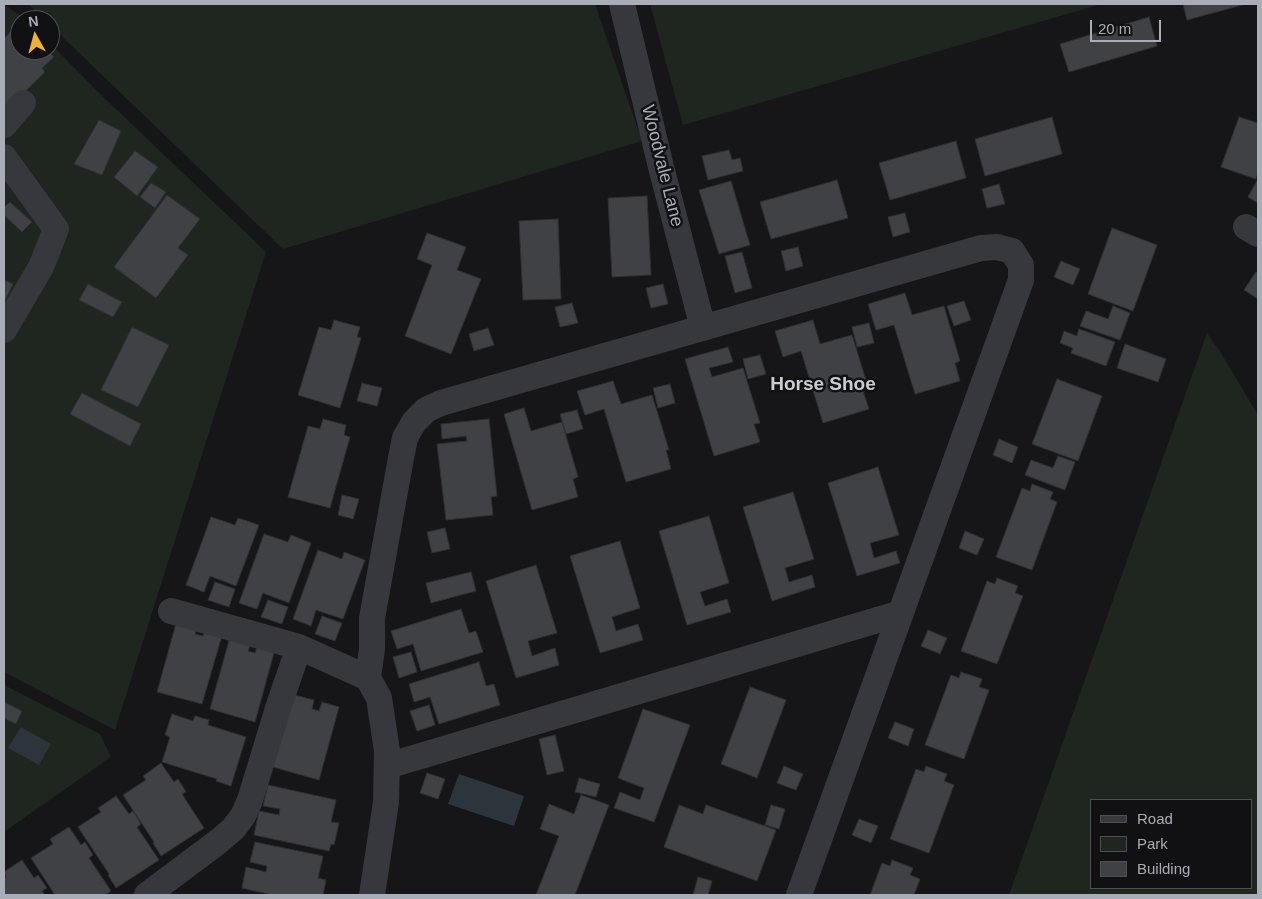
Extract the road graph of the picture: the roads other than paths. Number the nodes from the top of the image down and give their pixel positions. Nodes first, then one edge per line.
1 (622, 4) edge
2 (24, 102) dead end
3 (4, 125) edge
4 (4, 157) edge
5 (703, 328) junction
6 (4, 330) edge
7 (171, 610) dead end
8 (901, 613) junction
9 (299, 648) junction
10 (368, 678) junction
11 (387, 766) junction
12 (147, 895) edge
13 (372, 895) edge
14 (799, 895) edge

1 - 5 street, Woodvale Lane
2 - 3 street
4 - 6 street
5 - 8 street
5 - 10 street
7 - 9 street
8 - 11 street
8 - 14 street
9 - 10 street
9 - 12 street
10 - 11 street
11 - 13 street

